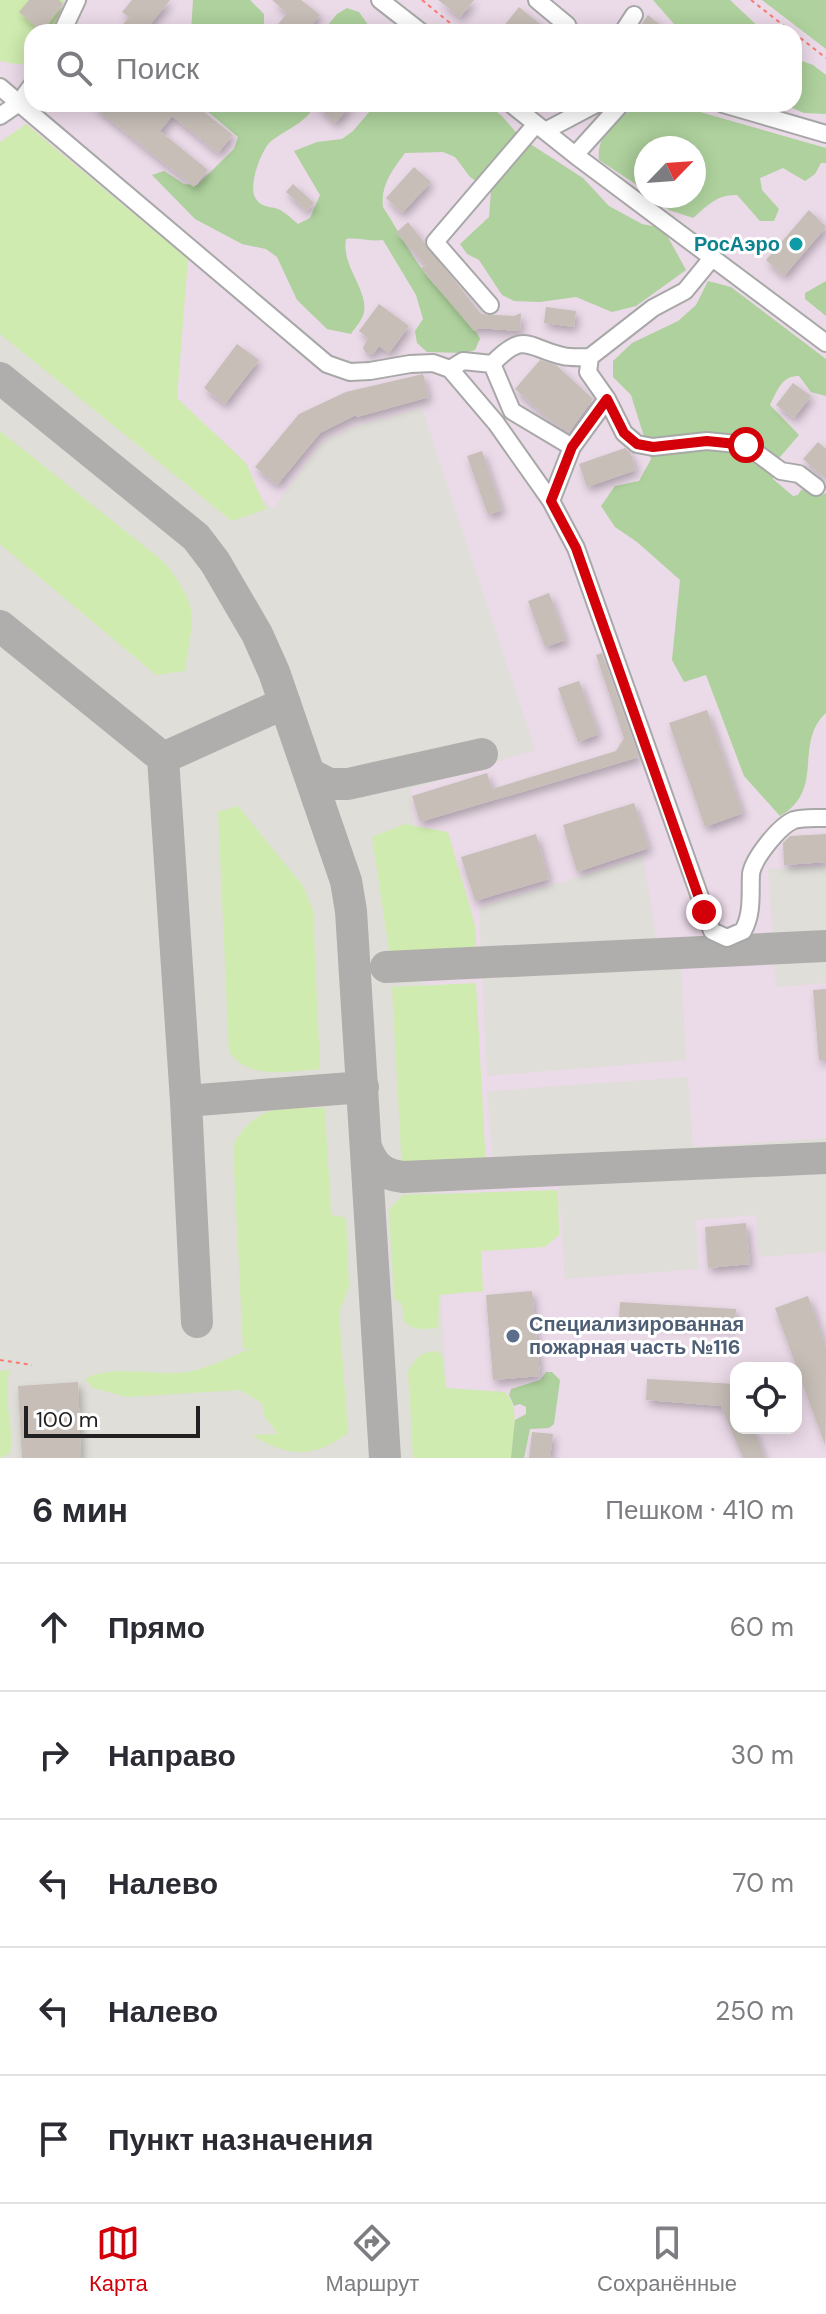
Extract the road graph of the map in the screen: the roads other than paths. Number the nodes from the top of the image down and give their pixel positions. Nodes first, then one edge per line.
1 (77, 0) edge
2 (380, 0) edge
3 (537, 0) edge
4 (634, 15) dead end
5 (66, 24) edge
6 (411, 24) edge
7 (566, 24) edge
8 (628, 24) edge
9 (0, 87) edge
10 (24, 96) edge
11 (19, 103) junction
12 (24, 107) edge
13 (30, 112) edge
14 (521, 112) edge
15 (577, 112) edge
16 (614, 112) edge
17 (750, 112) edge
18 (0, 116) edge
19 (540, 127) junction
20 (826, 134) edge
21 (575, 155) junction
22 (713, 257) junction
23 (490, 305) dead end
24 (826, 343) edge
25 (590, 357) junction
26 (492, 364) junction
27 (450, 369) junction
28 (607, 399) junction
29 (512, 411) junction
30 (496, 423) junction
31 (572, 447) junction
32 (816, 487) dead end
33 (551, 501) junction
34 (826, 818) edge

1 - 5 lane
2 - 6 lane
3 - 7 lane
4 - 8 lane
9 - 11 lane
10 - 11 lane
11 - 12 lane
11 - 18 lane
13 - 27 lane
14 - 19 lane
15 - 19 lane
16 - 21 lane
17 - 20 lane
19 - 21 lane
19 - 23 lane
21 - 22 lane
22 - 24 lane
22 - 25 lane
25 - 26 lane
25 - 28 lane
26 - 27 lane
26 - 29 lane
27 - 30 lane
28 - 31 lane
28 - 32 lane
29 - 30 lane
29 - 31 lane
30 - 33 lane
31 - 33 lane
33 - 34 lane

